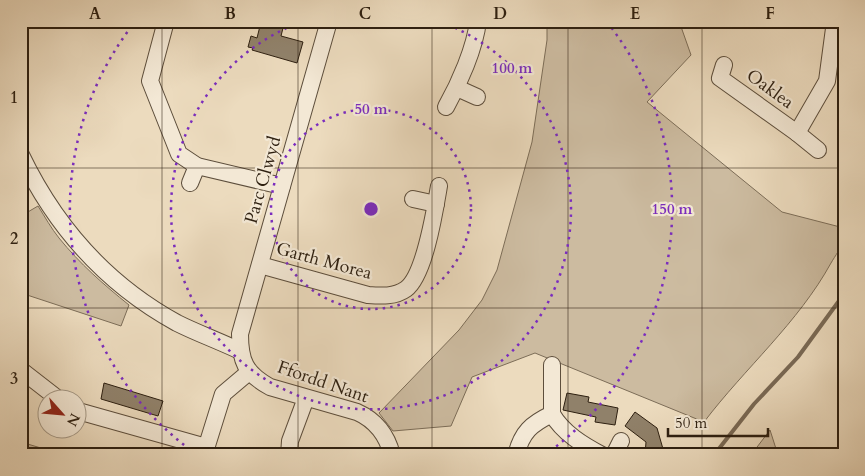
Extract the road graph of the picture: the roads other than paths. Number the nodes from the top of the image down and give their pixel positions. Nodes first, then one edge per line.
1 (166, 21) edge
2 (329, 21) edge
3 (478, 21) edge
4 (835, 21) edge
5 (718, 71) dead end
6 (457, 88) junction
7 (477, 97) dead end
8 (446, 107) dead end
9 (797, 133) junction
10 (818, 150) dead end
11 (21, 155) edge
12 (196, 166) junction
13 (190, 184) dead end
14 (282, 186) junction
15 (439, 186) dead end
16 (413, 199) dead end
17 (436, 204) junction
18 (260, 265) junction
19 (240, 350) junction
20 (552, 365) dead end
21 (21, 370) edge
22 (249, 372) junction
23 (44, 388) edge
24 (306, 398) junction
25 (88, 413) edge
26 (552, 414) junction
27 (205, 451) edge
28 (289, 455) edge
29 (392, 455) edge
30 (516, 455) edge
31 (602, 455) edge

1 - 12 street
2 - 14 street, Parc Clwyd
3 - 6 street
4 - 9 street, Oaklea
5 - 9 street, Oaklea
6 - 7 street
6 - 8 street
9 - 10 street, Oaklea
11 - 19 street
12 - 13 street
12 - 14 street
14 - 18 street, Parc Clwyd
15 - 17 street, Garth Morea
16 - 17 street
17 - 18 street, Garth Morea
18 - 19 street, Parc Clwyd
19 - 22 street, Ffordd Nant
20 - 26 street
21 - 23 street
22 - 24 street, Ffordd Nant
22 - 27 street
24 - 28 street
24 - 29 street, Ffordd Nant
25 - 27 street
26 - 30 street
26 - 31 street

